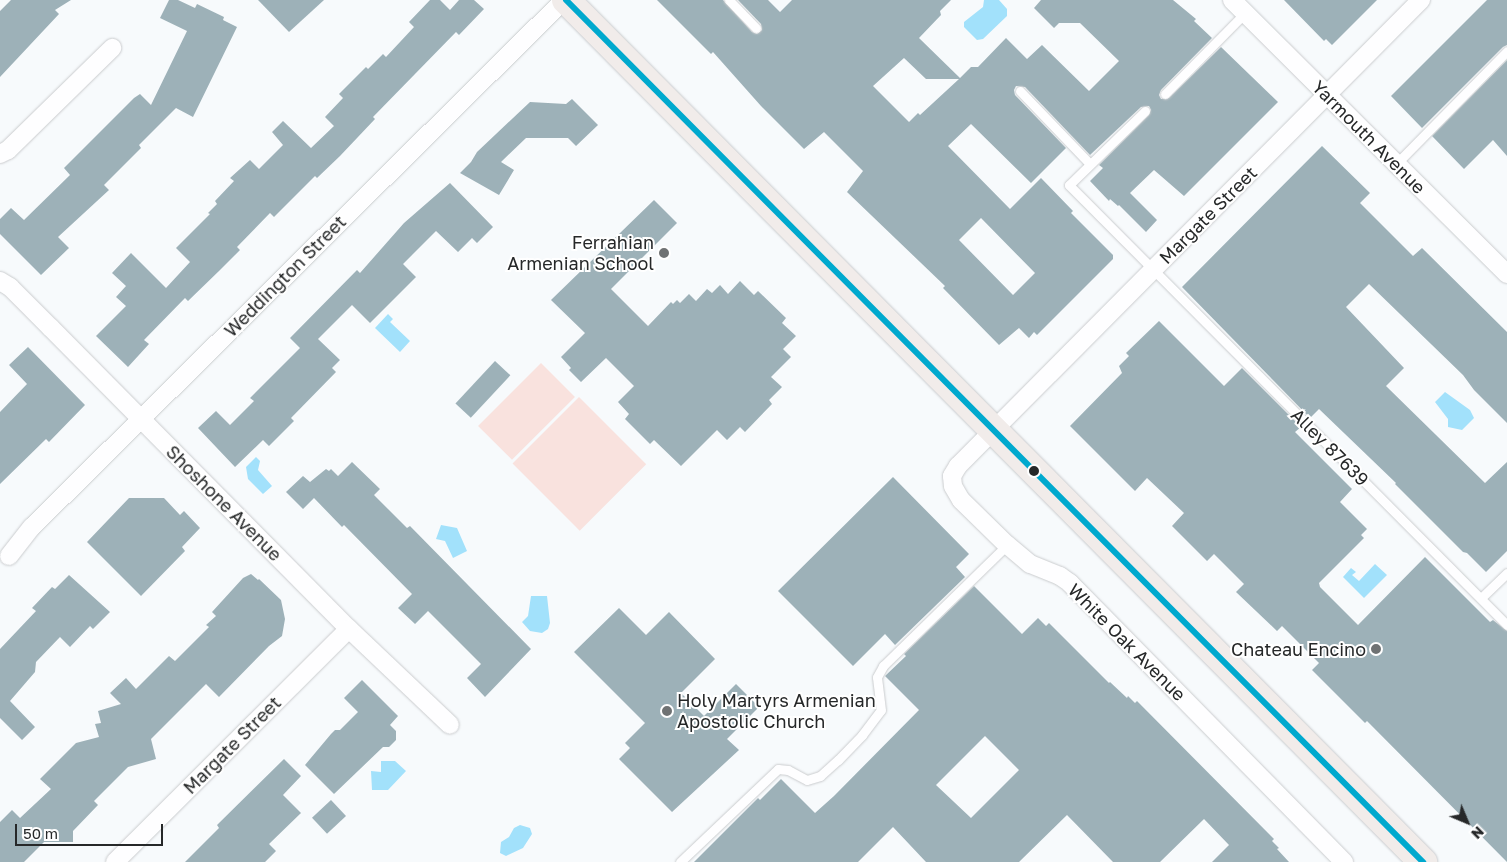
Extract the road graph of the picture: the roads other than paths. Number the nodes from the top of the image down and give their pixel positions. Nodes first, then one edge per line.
1 (565, 0) edge
2 (729, 0) edge
3 (1232, 0) edge
4 (1421, 0) edge
5 (1246, 14) junction
6 (756, 28) dead end
7 (112, 48) dead end
8 (1507, 52) edge
9 (1020, 92) dead end
10 (1165, 94) dead end
11 (1327, 95) junction
12 (1145, 111) dead end
13 (0, 154) edge
14 (1090, 164) junction
15 (1396, 164) junction
16 (1153, 270) junction
17 (1507, 274) edge
18 (0, 281) edge
19 (140, 419) junction
20 (994, 429) junction
21 (1007, 546) junction
22 (10, 556) dead end
23 (1507, 573) edge
24 (1482, 598) junction
25 (1507, 625) edge
26 (349, 629) junction
27 (450, 725) dead end
28 (115, 862) edge
29 (680, 862) edge
30 (1344, 862) edge
31 (1423, 862) edge

1 - 19 street, Weddington Street
1 - 20 main road
2 - 6 lane
3 - 5 street, Yarmouth Avenue
4 - 11 street, Margate Street
5 - 10 lane
5 - 11 street, Yarmouth Avenue
7 - 13 street
8 - 15 lane
9 - 14 lane
11 - 15 street, Yarmouth Avenue
11 - 16 street, Margate Street
12 - 14 lane
14 - 16 lane, Alley 87639
15 - 17 street, Yarmouth Avenue
16 - 20 street, Margate Street
16 - 24 lane, Alley 87639
18 - 19 street, Shoshone Avenue
19 - 22 street, Weddington Street
19 - 26 street, Shoshone Avenue
20 - 21 street, White Oak Avenue
20 - 31 main road
21 - 29 lane
21 - 30 street, White Oak Avenue
23 - 24 lane
24 - 25 lane, Alley 87639
26 - 27 street, Shoshone Avenue
26 - 28 street, Margate Street

